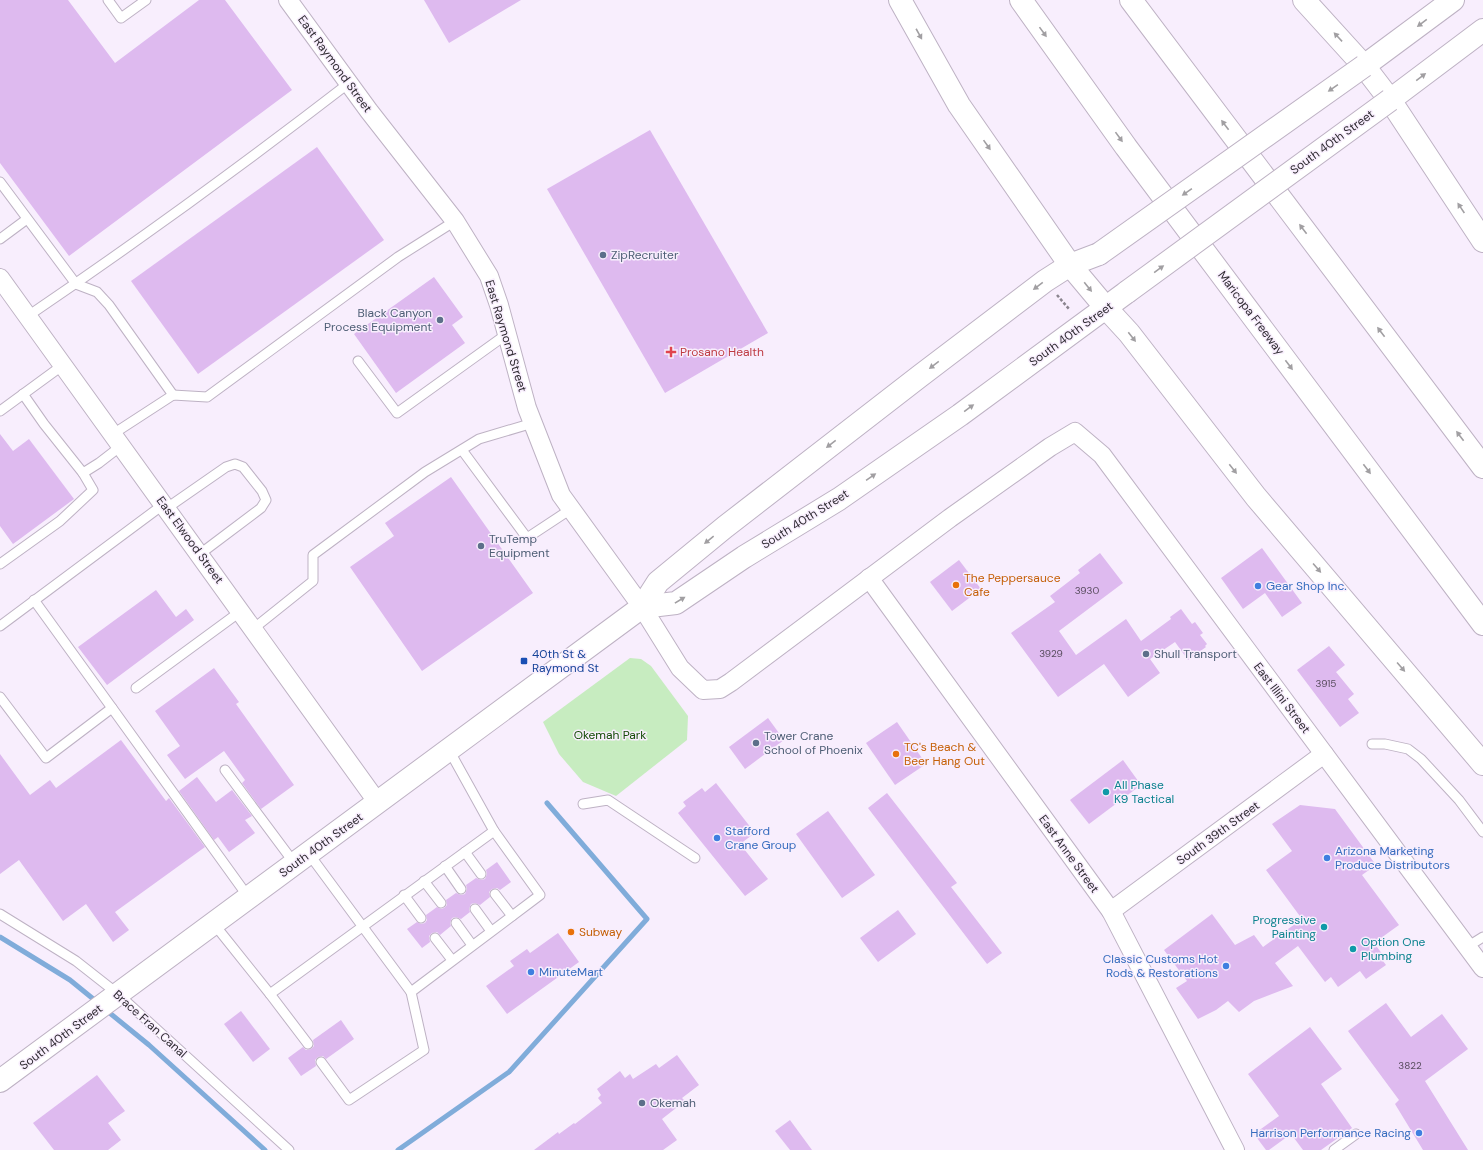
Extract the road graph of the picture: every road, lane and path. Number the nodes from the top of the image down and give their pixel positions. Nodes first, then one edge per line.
1 (108, 0) edge
2 (146, 0) edge
3 (288, 0) edge
4 (900, 0) edge
5 (1020, 0) edge
6 (1131, 0) edge
7 (1304, 0) edge
8 (1453, 0) edge
9 (1483, 30) edge
10 (1364, 66) junction
11 (349, 83) junction
12 (1390, 100) junction
13 (0, 182) edge
14 (27, 219) junction
15 (455, 221) junction
16 (0, 239) edge
17 (1483, 241) edge
18 (1070, 265) junction
19 (0, 278) edge
20 (76, 284) junction
21 (1056, 295) dead end
22 (1106, 308) junction
23 (1069, 309) dead end
24 (28, 316) junction
25 (507, 334) junction
26 (358, 361) dead end
27 (63, 365) junction
28 (23, 394) junction
29 (173, 395) junction
30 (0, 411) edge
31 (533, 423) junction
32 (117, 440) junction
33 (462, 450) junction
34 (1483, 467) edge
35 (83, 473) junction
36 (165, 506) junction
37 (571, 509) junction
38 (200, 554) junction
39 (0, 564) edge
40 (869, 578) junction
41 (34, 600) junction
42 (642, 607) junction
43 (241, 611) junction
44 (1483, 624) edge
45 (0, 626) edge
46 (253, 629) junction
47 (136, 688) dead end
48 (0, 697) edge
49 (112, 708) junction
50 (1372, 744) dead end
51 (449, 750) junction
52 (1324, 754) junction
53 (1483, 764) edge
54 (225, 770) dead end
55 (378, 803) junction
56 (583, 804) dead end
57 (494, 831) junction
58 (1483, 832) edge
59 (465, 852) junction
60 (695, 858) dead end
61 (302, 859) junction
62 (445, 866) junction
63 (481, 874) dead end
64 (424, 881) junction
65 (461, 889) dead end
66 (495, 894) dead end
67 (404, 895) junction
68 (249, 898) junction
69 (442, 903) dead end
70 (475, 909) dead end
71 (1111, 911) junction
72 (0, 914) edge
73 (512, 916) junction
74 (421, 918) dead end
75 (456, 923) dead end
76 (214, 924) junction
77 (362, 926) junction
78 (491, 931) junction
79 (1483, 937) edge
80 (435, 938) dead end
81 (472, 945) junction
82 (1467, 947) junction
83 (452, 960) junction
84 (1483, 968) edge
85 (410, 992) junction
86 (270, 994) junction
87 (117, 995) junction
88 (308, 1044) dead end
89 (321, 1062) dead end
90 (0, 1081) edge
91 (1356, 1134) dead end
92 (289, 1150) edge
93 (1235, 1150) edge
94 (1334, 1150) edge

1 - 2 lane
3 - 11 street, East Raymond Street
4 -> 18 main road
5 -> 44 main road, Maricopa Freeway
34 -> 6 main road
10 -> 7 main road
8 -> 10 main road, South 40th Street
12 -> 9 main road, South 40th Street
10 - 12 main road
10 -> 18 main road, South 40th Street, bridge
11 - 15 street, East Raymond Street
11 - 20 lane
17 -> 12 main road
22 -> 12 main road, South 40th Street, bridge
13 - 14 lane
14 - 16 lane
14 - 20 lane
15 - 25 street, East Raymond Street
15 - 29 lane
18 -> 22 main road
18 -> 42 main road, South 40th Street
19 - 24 street, East Elwood Street
20 - 24 lane
20 - 29 lane
21 - 23 path
42 -> 22 main road, South 40th Street
22 -> 53 main road
24 - 27 street, East Elwood Street
25 - 26 lane
25 - 31 street, East Raymond Street
27 - 28 lane
27 - 32 street, East Elwood Street
28 - 30 lane
28 - 35 lane
29 - 32 lane
31 - 33 lane
31 - 37 street, East Raymond Street
32 - 35 lane
32 - 36 street, East Elwood Street
33 - 37 lane
33 - 46 lane
35 - 39 lane
36 - 38 street, East Elwood Street
36 - 38 lane
36 - 41 lane
37 - 42 street, East Raymond Street
38 - 43 street, East Elwood Street
40 - 42 street
40 - 52 street, East Illini Street
40 - 71 street, East Anne Street
41 - 45 lane
41 - 49 lane
42 - 51 main road, South 40th Street
43 - 46 street, East Elwood Street
43 - 47 lane
46 - 55 street, East Elwood Street
48 - 49 lane
49 - 68 lane
50 - 58 lane
51 - 55 main road, South 40th Street
51 - 57 lane
52 - 71 street, South 39th Street
52 - 82 street, East Illini Street
54 - 61 lane
55 - 61 main road, South 40th Street
56 - 60 lane
57 - 59 lane
57 - 73 lane
59 - 62 lane
59 - 63 lane
61 - 68 main road, South 40th Street
61 - 77 lane
62 - 64 lane
62 - 65 lane
64 - 67 lane
64 - 69 lane
66 - 73 lane
67 - 74 lane
67 - 77 lane
68 - 76 main road, South 40th Street
70 - 78 lane
71 - 93 street, East Anne Street
72 - 87 lane, Brace Fran Canal
73 - 78 lane
75 - 81 lane
76 - 86 lane
76 - 87 main road, South 40th Street
77 - 85 lane
77 - 86 lane
78 - 81 lane
79 - 82 lane
80 - 83 lane
81 - 83 lane
82 - 84 street, East Illini Street
83 - 85 lane
85 - 89 lane
86 - 88 lane
87 - 90 main road, South 40th Street
87 - 92 lane, Brace Fran Canal
91 - 94 lane

